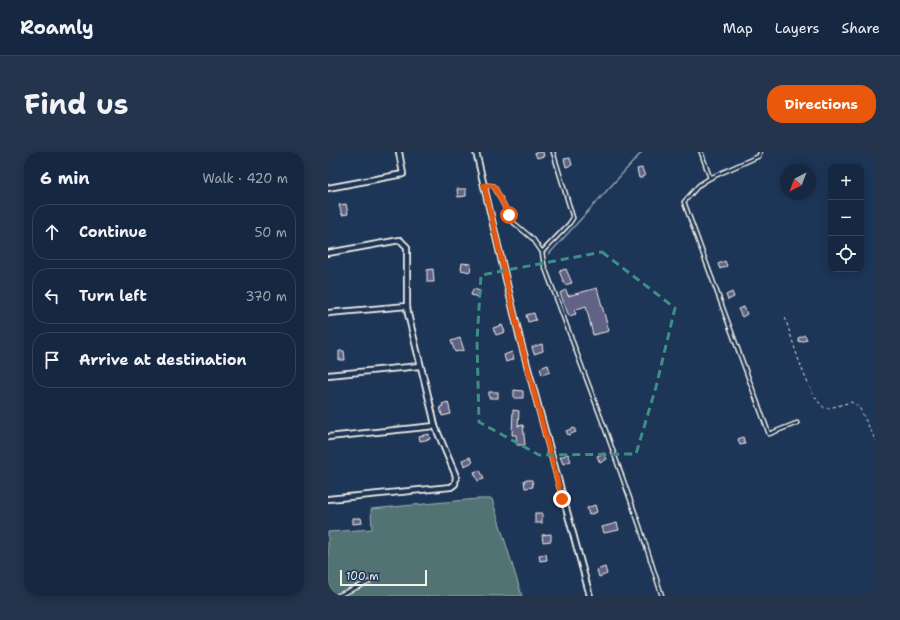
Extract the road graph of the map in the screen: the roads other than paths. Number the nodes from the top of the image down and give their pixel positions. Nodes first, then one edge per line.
1 (399, 152) edge
2 (476, 152) edge
3 (553, 152) edge
4 (701, 152) edge
5 (760, 152) edge
6 (710, 178) junction
7 (484, 185) junction
8 (328, 188) edge
9 (542, 252) junction
10 (328, 253) edge
11 (407, 306) junction
12 (328, 313) edge
13 (420, 366) junction
14 (328, 375) edge
15 (798, 422) dead end
16 (435, 426) junction
17 (328, 437) edge
18 (328, 499) edge
19 (369, 582) dead end
20 (337, 596) edge
21 (590, 596) edge
22 (662, 596) edge

1 - 8 street
2 - 7 street
3 - 9 lane
4 - 6 lane
5 - 6 lane
6 - 15 lane
7 - 9 lane
7 - 21 street
9 - 22 lane
10 - 11 street
11 - 12 street
11 - 13 street
13 - 14 street
13 - 16 street
16 - 17 street
16 - 18 street
19 - 20 lane

